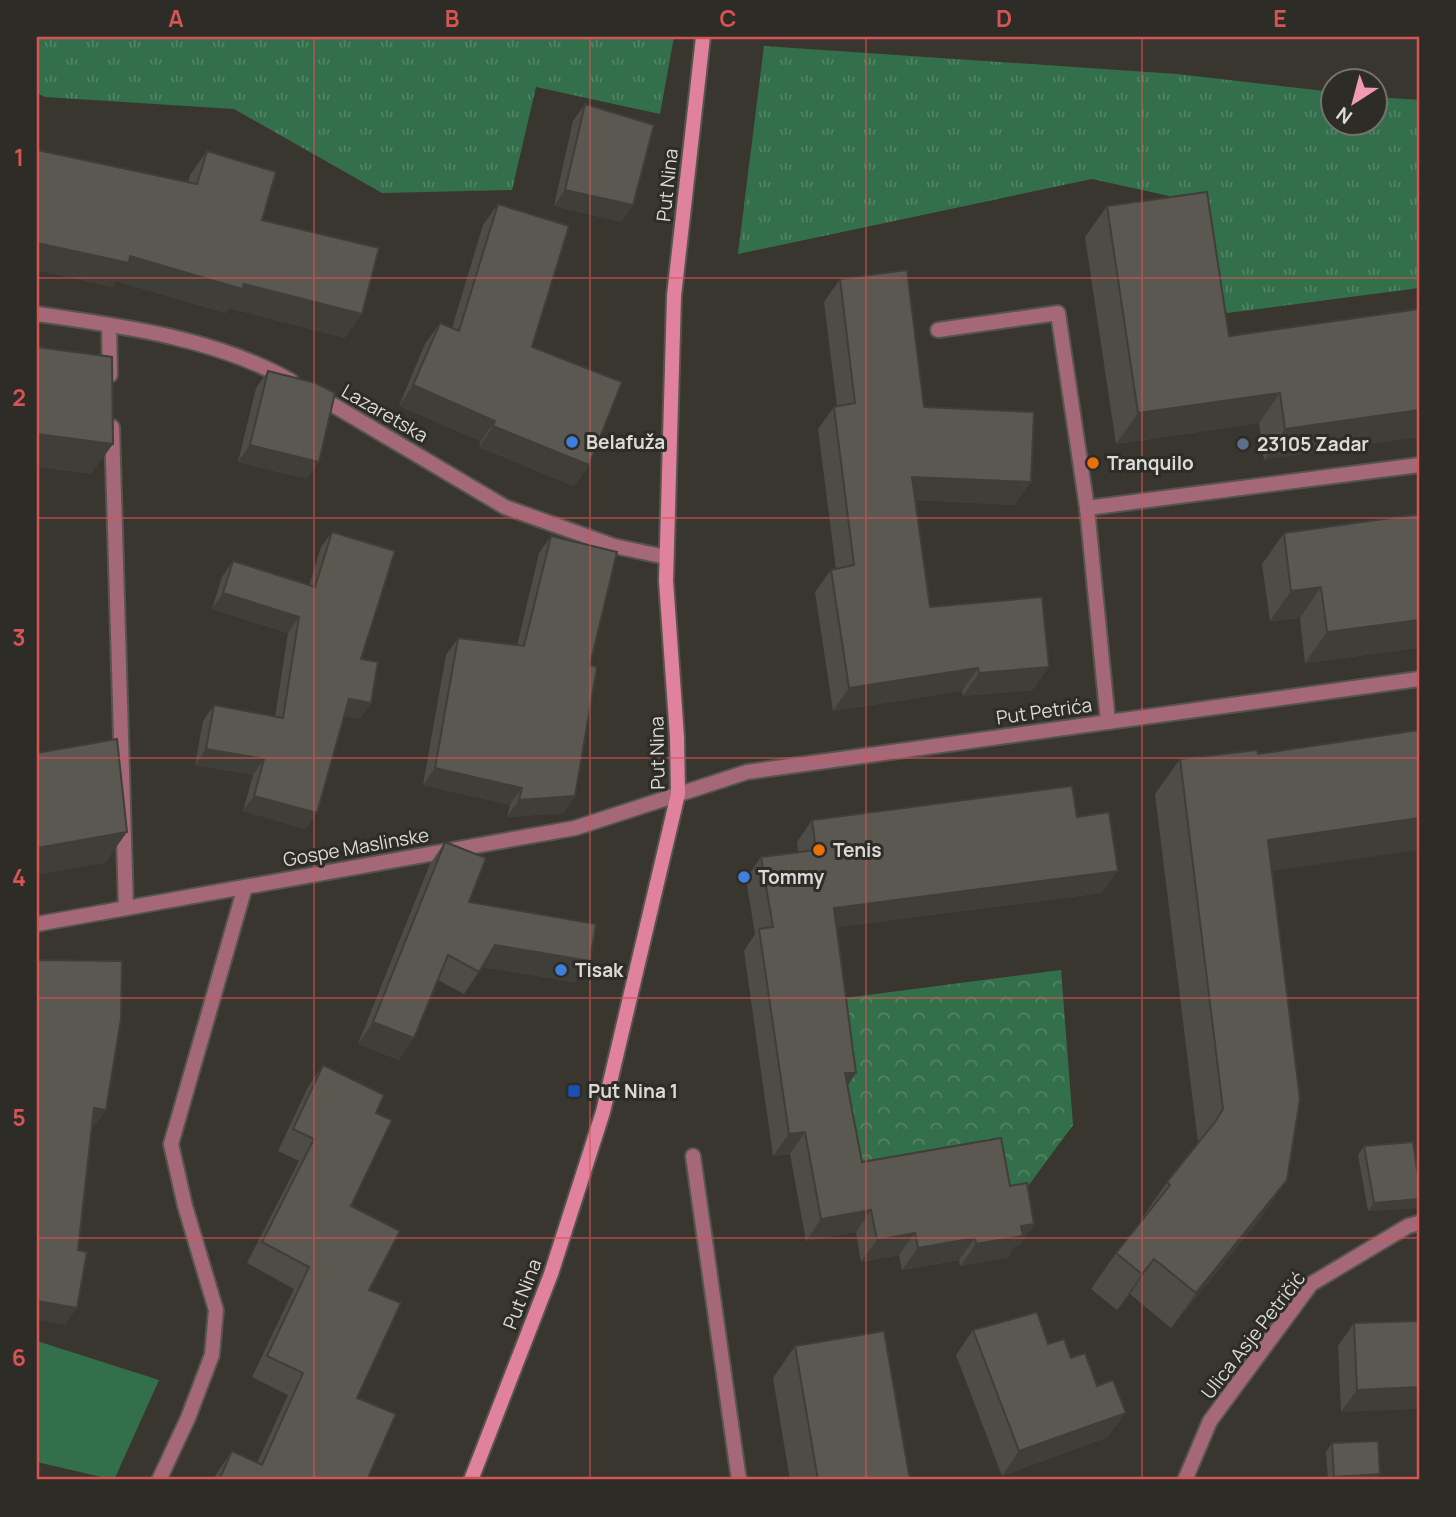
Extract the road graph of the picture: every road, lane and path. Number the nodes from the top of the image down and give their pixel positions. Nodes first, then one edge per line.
1 (703, 37) edge
2 (37, 314) edge
3 (109, 326) junction
4 (938, 330) dead end
5 (1419, 465) edge
6 (1087, 508) junction
7 (666, 557) junction
8 (1419, 679) edge
9 (1108, 722) junction
10 (678, 794) junction
11 (244, 887) junction
12 (126, 908) junction
13 (37, 924) edge
14 (693, 1156) dead end
15 (1419, 1223) edge
16 (159, 1480) edge
17 (471, 1480) edge
18 (739, 1480) edge
19 (1185, 1480) edge

1 - 7 main road, Put Nina
2 - 3 street, Lazaretska
3 - 7 street, Lazaretska
3 - 12 street
4 - 6 street
5 - 6 street
6 - 9 street
7 - 10 main road, Put Nina
8 - 9 street, Put Petrića
9 - 10 street, Put Petrića
10 - 11 street, Gospe Maslinske
10 - 17 main road, Put Nina
11 - 12 street, Gospe Maslinske
11 - 16 street
12 - 13 street, Gospe Maslinske
14 - 18 street
15 - 19 street, Ulica Asje Petričić

